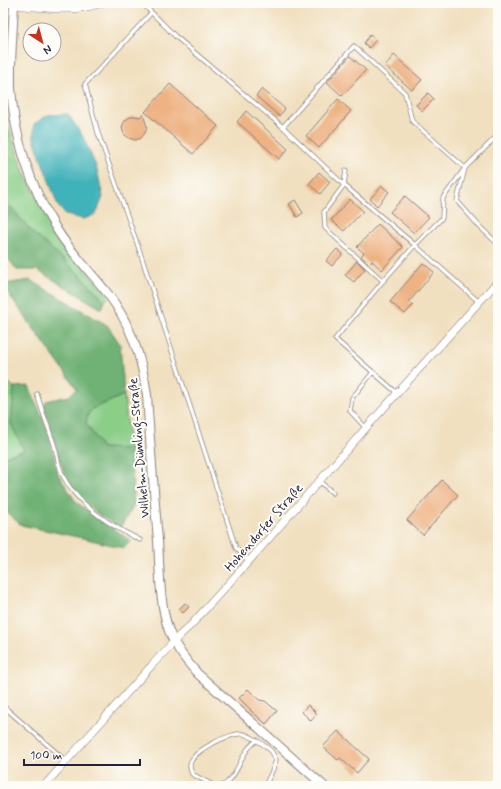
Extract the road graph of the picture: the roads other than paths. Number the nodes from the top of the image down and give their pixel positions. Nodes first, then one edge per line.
1 (101, 3) edge
2 (142, 3) edge
3 (3, 4) edge
4 (14, 4) edge
5 (151, 13) junction
6 (283, 127) junction
7 (498, 135) edge
8 (465, 168) junction
9 (346, 170) dead end
10 (344, 185) junction
11 (498, 244) edge
12 (415, 245) junction
13 (383, 281) junction
14 (498, 281) edge
15 (479, 302) junction
16 (373, 372) junction
17 (397, 393) junction
18 (37, 394) dead end
19 (366, 428) junction
20 (319, 481) junction
21 (333, 494) dead end
22 (140, 540) dead end
23 (249, 561) junction
24 (174, 642) junction
25 (3, 706) edge
26 (257, 740) junction
27 (66, 761) junction
28 (44, 786) edge
29 (215, 786) edge
30 (221, 786) edge
31 (265, 786) edge
32 (324, 786) edge

1 - 4 street
2 - 5 lane
3 - 4 lane
4 - 24 street, Wilhelm-Dümling-Straße
5 - 6 lane
5 - 23 lane
6 - 8 lane
6 - 10 lane
7 - 8 lane
8 - 11 lane
8 - 12 lane
9 - 10 lane
10 - 12 lane
10 - 13 lane
12 - 13 lane
12 - 15 lane
13 - 16 lane
14 - 15 street, Hohendorfer Straße
15 - 17 street, Hohendorfer Straße
16 - 17 lane
16 - 19 lane
17 - 19 street, Hohendorfer Straße
18 - 22 lane
19 - 20 street, Hohendorfer Straße
20 - 21 lane
20 - 23 street, Hohendorfer Straße
23 - 24 street, Hohendorfer Straße
24 - 27 street, Hohendorfer Straße
24 - 32 street, Wilhelm-Dümling-Straße
25 - 27 lane
26 - 29 lane
26 - 30 lane
26 - 31 lane
27 - 28 street, Hohendorfer Straße

